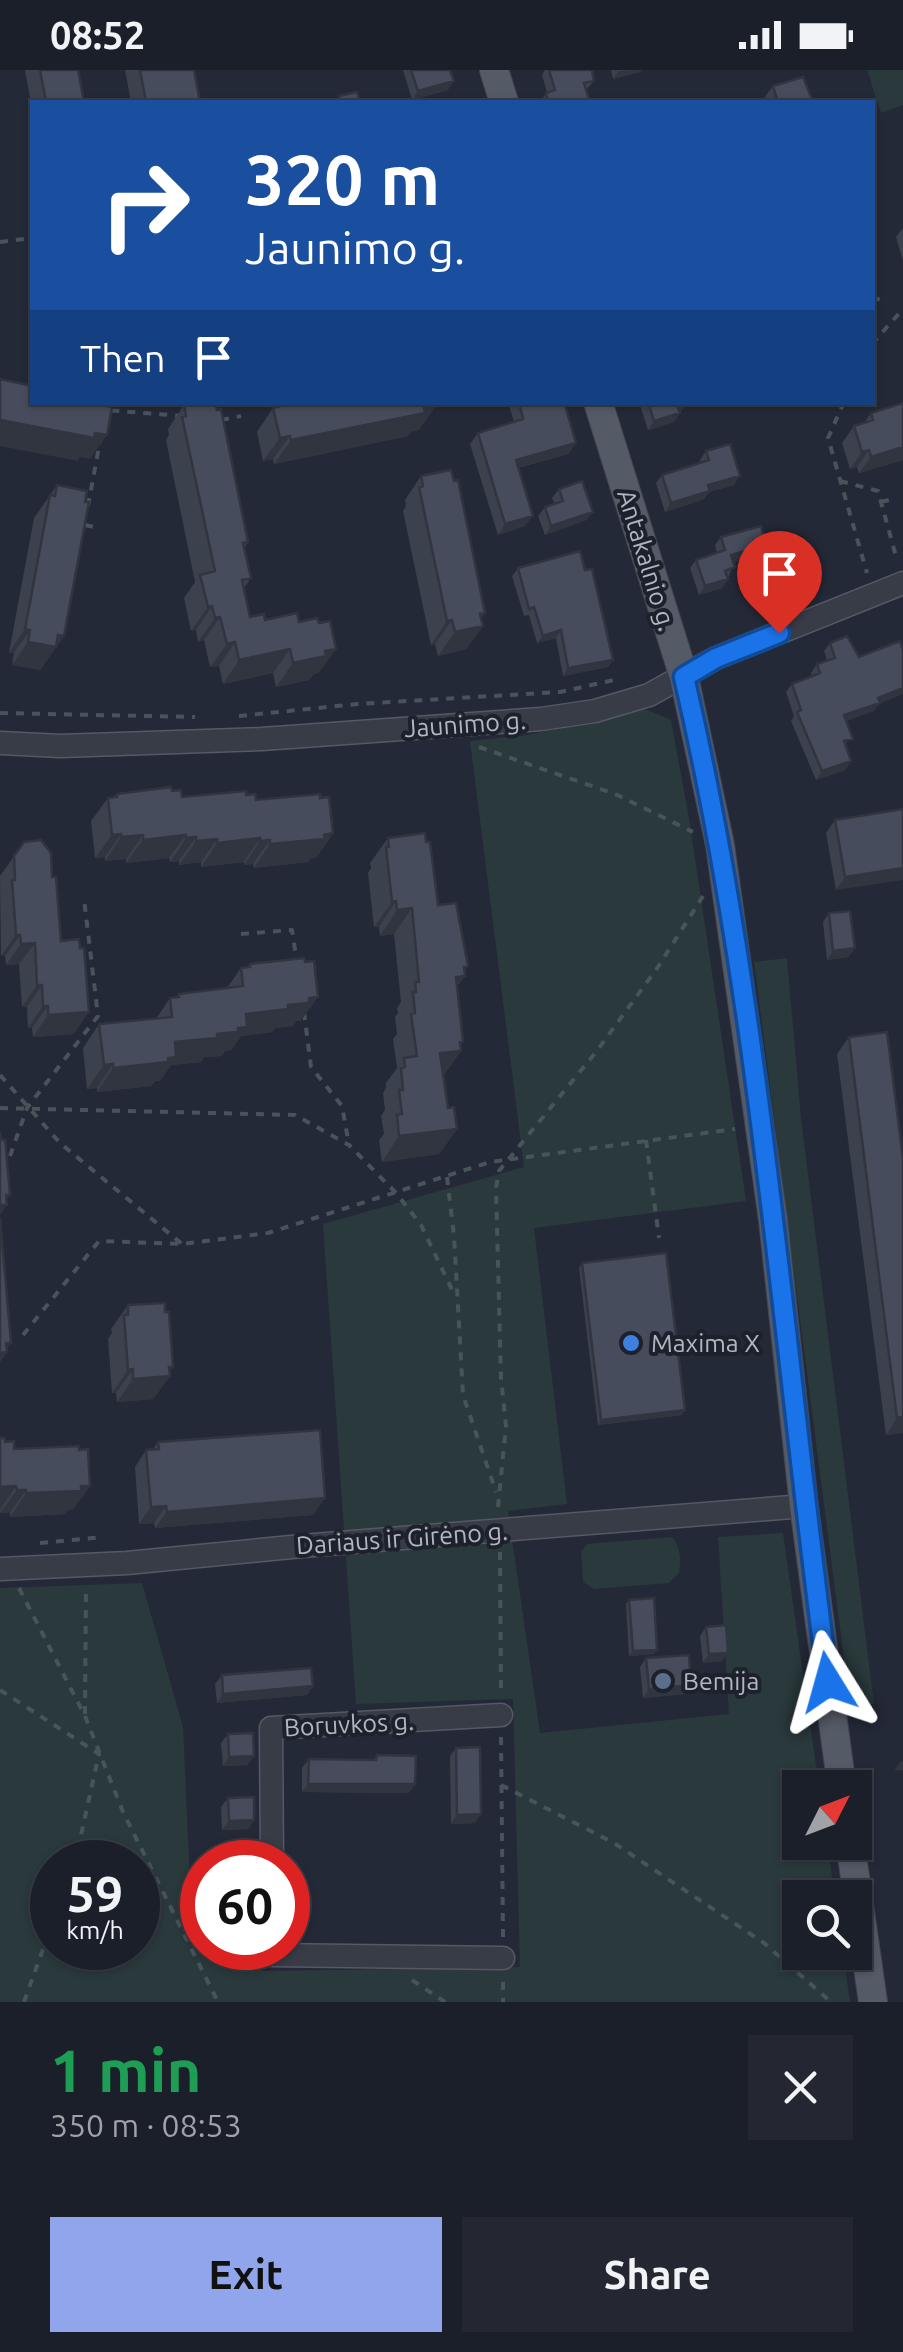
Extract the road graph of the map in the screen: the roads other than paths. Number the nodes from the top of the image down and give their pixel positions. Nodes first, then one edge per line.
1 (494, 70) edge
2 (503, 100) edge
3 (599, 405) edge
4 (901, 574) edge
5 (684, 677) junction
6 (0, 743) edge
7 (804, 1506) junction
8 (5, 1569) edge
9 (501, 1714) road end
10 (840, 1770) edge
11 (272, 1840) edge
12 (853, 1860) edge
13 (310, 1955) edge
14 (503, 1958) road end
15 (874, 2002) edge

1 - 2 main road
3 - 5 main road, Antakalnio g.
4 - 5 street, Jaunimo g.
5 - 6 street, Jaunimo g.
5 - 7 main road, Antakalnio g.
7 - 8 street, Dariaus ir Girėno g.
7 - 10 main road, Antakalnio g.
9 - 11 street, Boruvkos g.
12 - 15 main road
13 - 14 street

